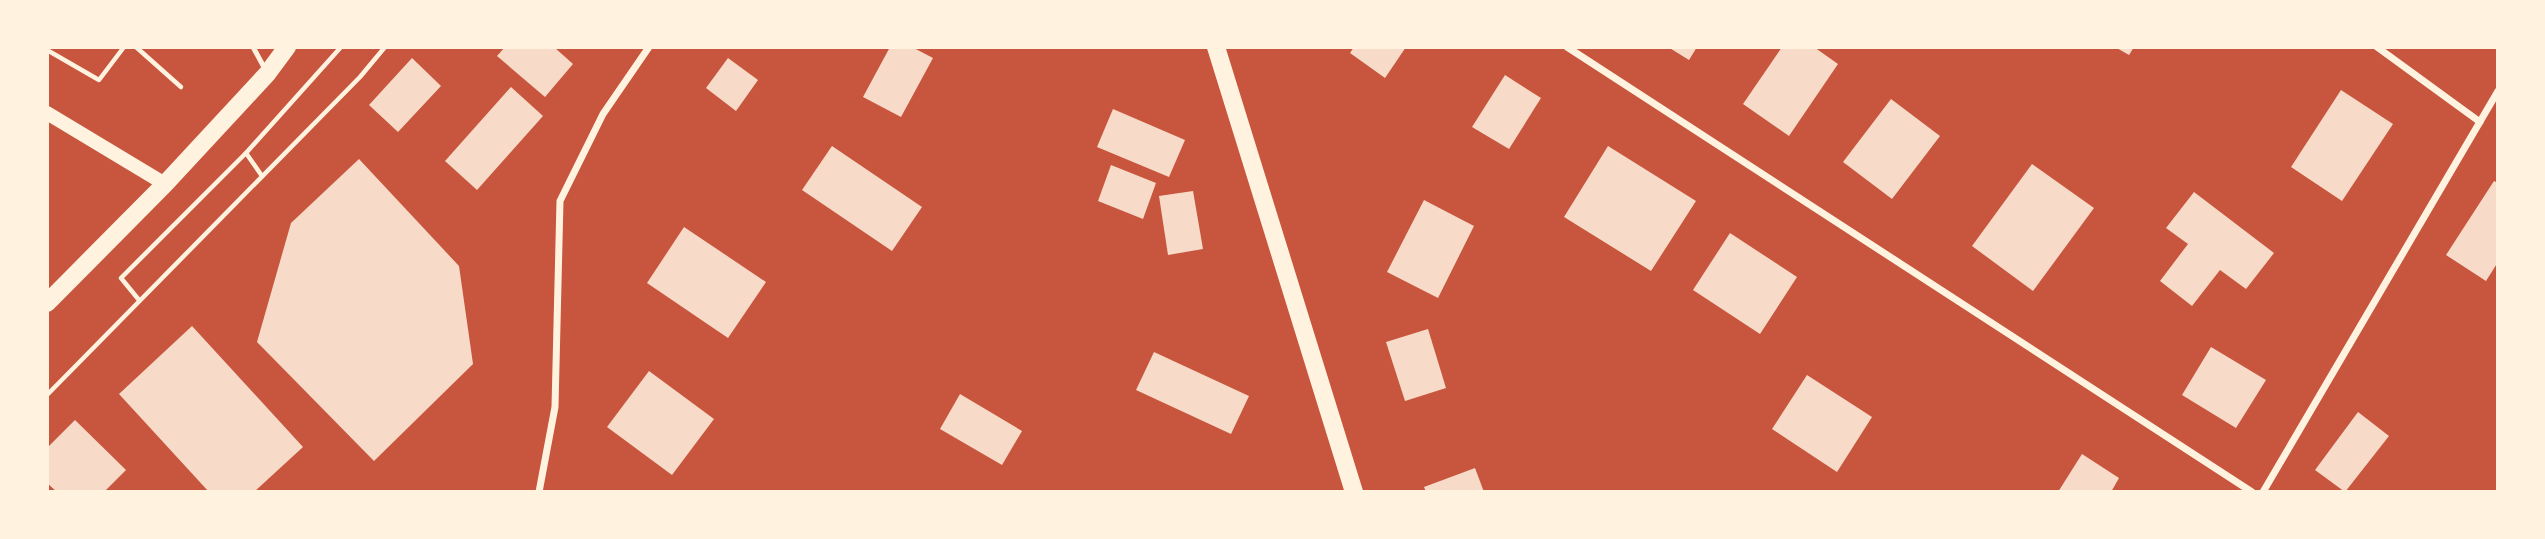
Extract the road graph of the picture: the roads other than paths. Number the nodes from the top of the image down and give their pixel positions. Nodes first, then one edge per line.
1 (253, 47) edge
2 (287, 47) edge
3 (649, 47) edge
4 (1216, 47) edge
5 (1567, 47) edge
6 (2377, 47) edge
7 (267, 74) junction
8 (2498, 91) edge
9 (47, 113) edge
10 (2480, 122) junction
11 (165, 184) junction
12 (47, 303) edge
13 (539, 492) edge
14 (1354, 492) edge
15 (2252, 492) edge
16 (2263, 492) edge

1 - 7 lane
2 - 7 main road
3 - 13 street
4 - 14 main road
5 - 15 street
6 - 10 street
7 - 11 main road
8 - 10 street
9 - 11 main road
10 - 16 street
11 - 12 main road

